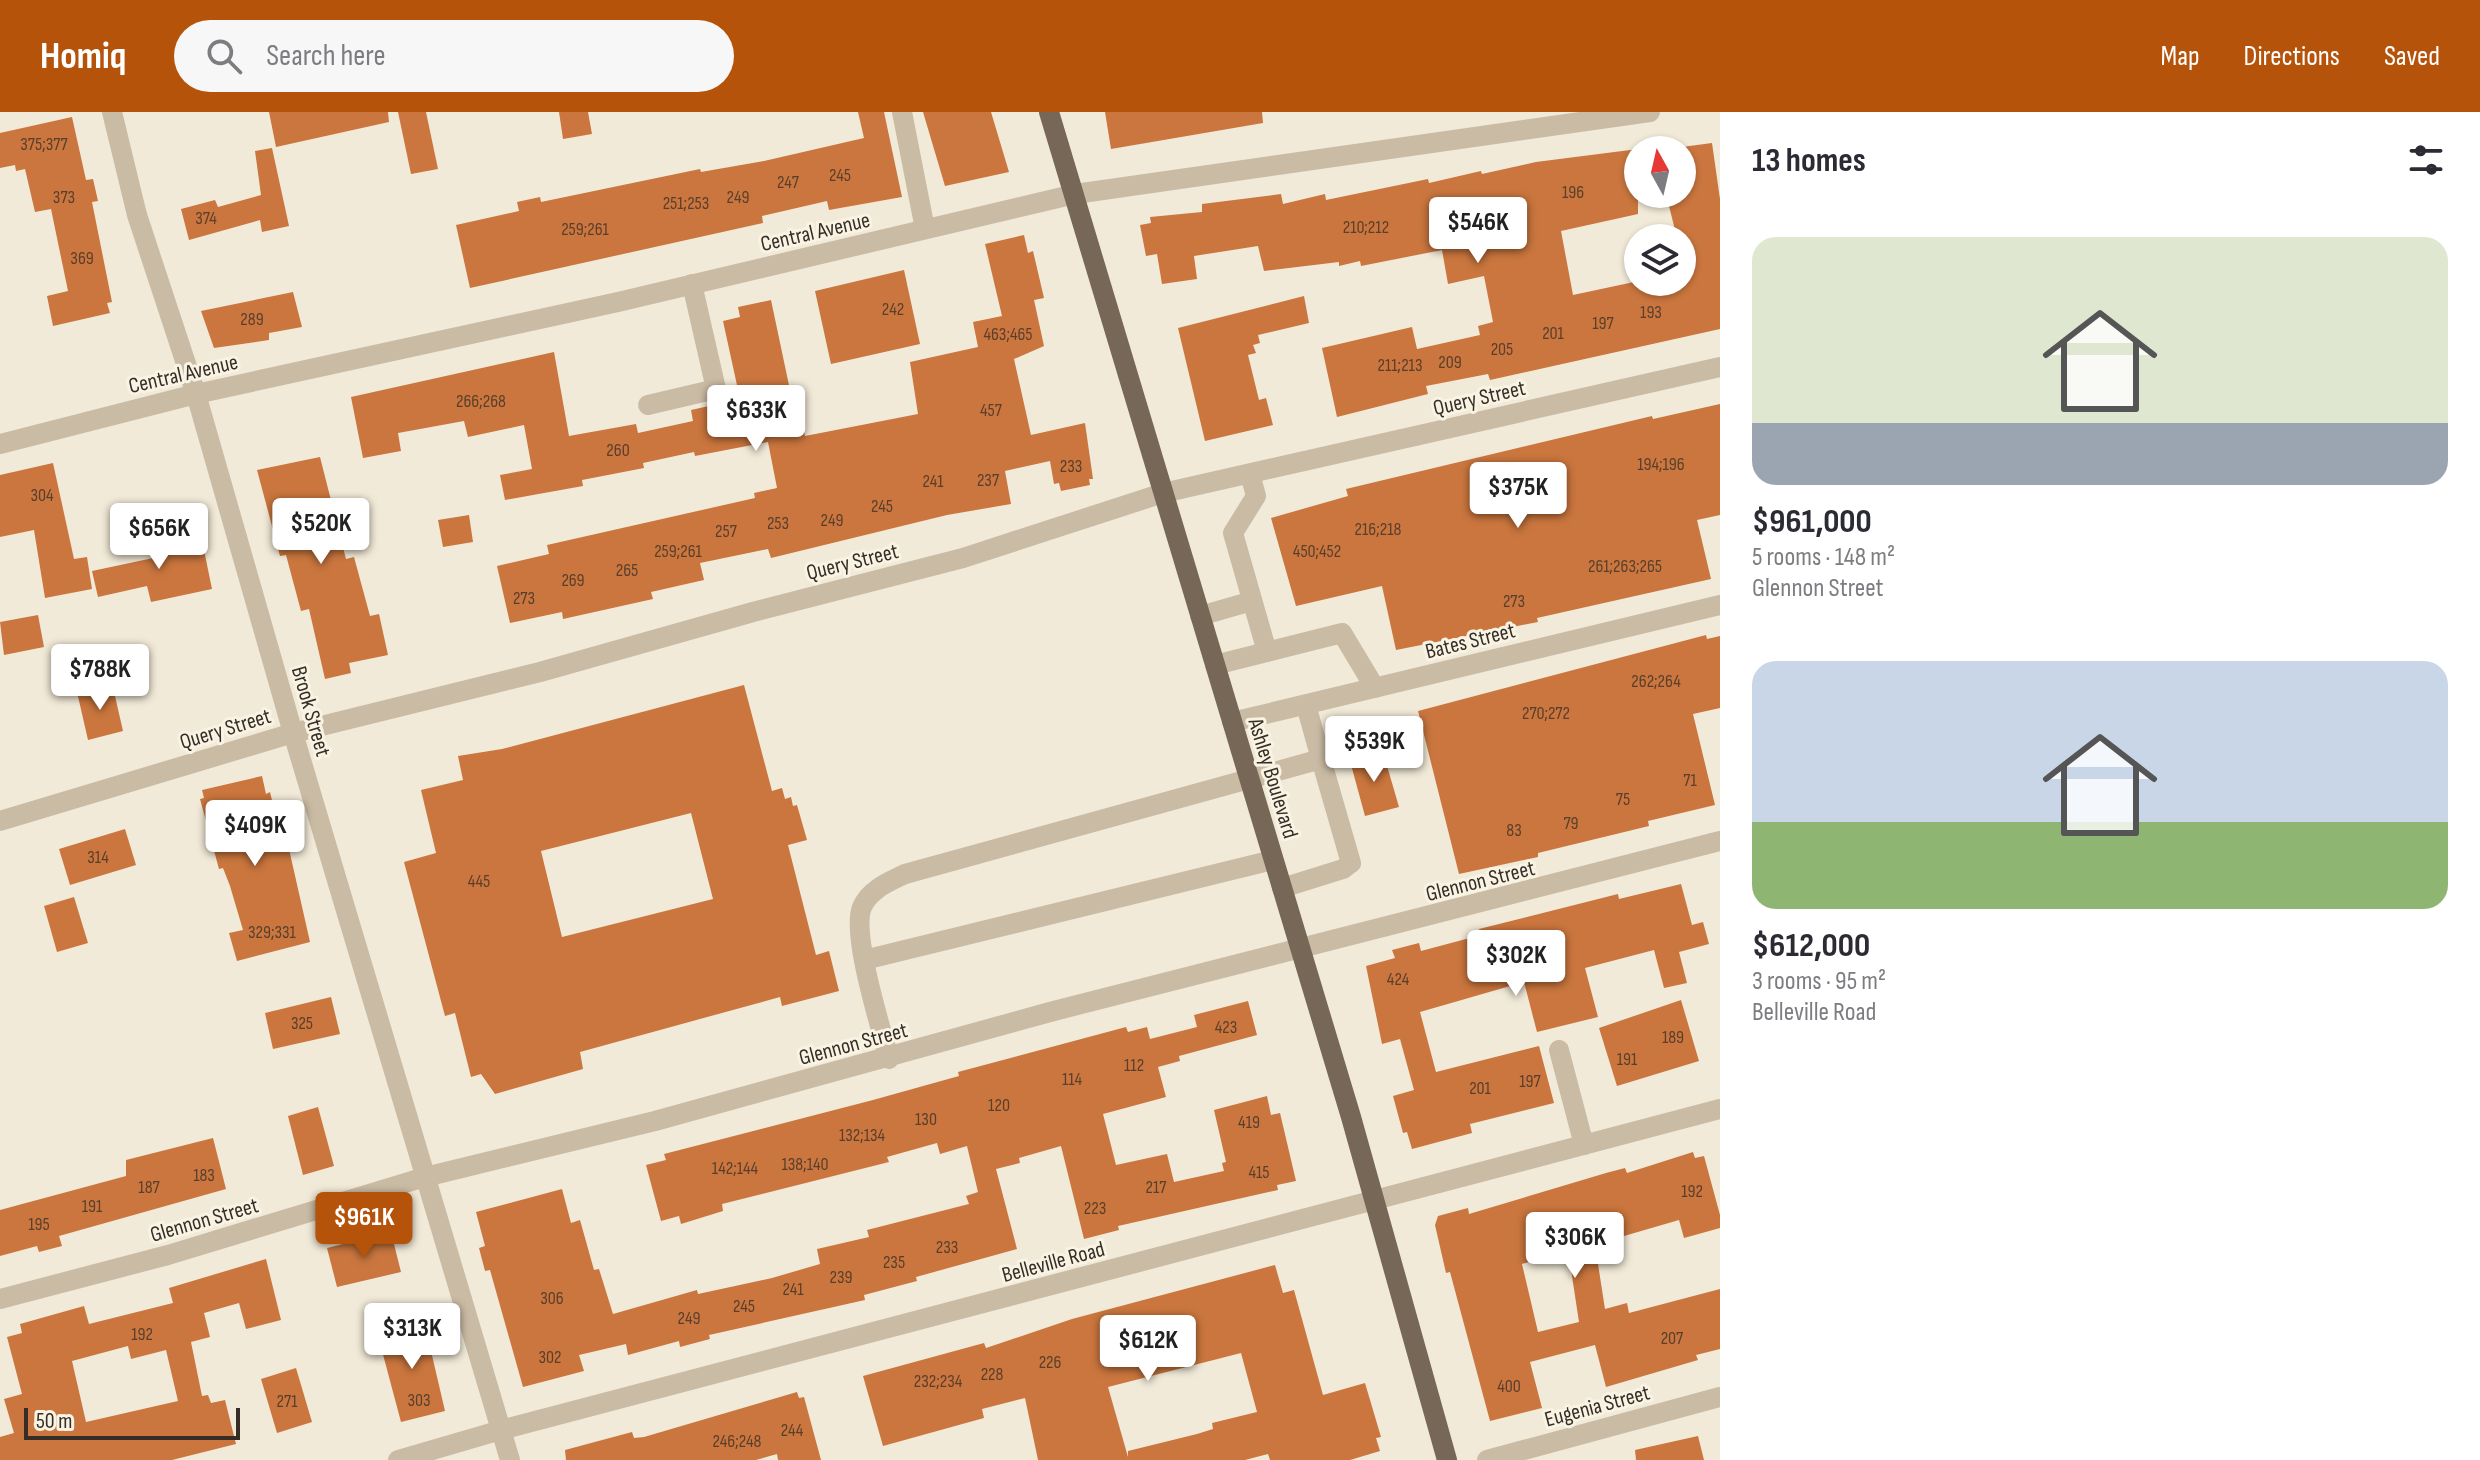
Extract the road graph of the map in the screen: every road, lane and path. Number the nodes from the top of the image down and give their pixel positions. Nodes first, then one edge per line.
1 (112, 112) edge
2 (902, 112) edge
3 (1049, 112) edge
4 (1650, 112) edge
5 (1075, 194) junction
6 (925, 229) junction
7 (692, 284) junction
8 (1720, 367) edge
9 (196, 394) junction
10 (648, 405) dead end
11 (0, 444) edge
12 (1250, 474) junction
13 (1163, 493) junction
14 (1252, 601) junction
15 (1720, 605) edge
16 (1200, 616) junction
17 (1267, 652) junction
18 (1215, 665) junction
19 (1375, 688) junction
20 (1306, 705) junction
21 (1232, 722) junction
22 (293, 733) junction
23 (1321, 759) junction
24 (1249, 779) junction
25 (0, 821) edge
26 (1720, 841) edge
27 (1273, 860) junction
28 (1282, 888) junction
29 (1301, 950) junction
30 (864, 960) junction
31 (1559, 1050) dead end
32 (889, 1059) junction
33 (1720, 1109) edge
34 (1584, 1145) junction
35 (425, 1177) junction
36 (1376, 1201) junction
37 (0, 1299) edge
38 (1720, 1397) edge
39 (501, 1430) junction
40 (398, 1460) edge
41 (510, 1460) edge
42 (1447, 1460) edge
43 (1487, 1460) edge

1 - 9 street, Brook Street
2 - 6 street
3 - 5 main road, Ashley Boulevard
4 - 5 street, Central Avenue
5 - 6 street, Central Avenue
5 - 13 main road, Ashley Boulevard
6 - 7 street, Central Avenue
7 - 9 street, Central Avenue
7 - 10 street
8 - 12 street, Query Street
9 - 11 street, Central Avenue
9 - 22 street, Brook Street
12 - 13 street, Query Street
12 - 14 street
13 - 16 main road, Ashley Boulevard
13 - 22 street, Query Street
14 - 16 street
14 - 17 street
15 - 19 street, Bates Street
16 - 18 main road, Ashley Boulevard
17 - 18 street
17 - 19 street
18 - 21 main road, Ashley Boulevard
19 - 20 street, Bates Street
20 - 21 street, Bates Street
20 - 23 street
21 - 24 main road, Ashley Boulevard
22 - 25 street, Query Street
22 - 35 street, Brook Street
23 - 24 street
23 - 28 street
24 - 27 main road, Ashley Boulevard
24 - 30 street
26 - 29 street, Glennon Street
27 - 28 main road, Ashley Boulevard
27 - 30 street
28 - 29 main road, Ashley Boulevard
29 - 32 street, Glennon Street
29 - 36 main road, Ashley Boulevard
30 - 32 street
31 - 34 street
32 - 35 street, Glennon Street
33 - 34 street, Belleville Road
34 - 36 street, Belleville Road
35 - 37 street, Glennon Street
35 - 39 street, Brook Street
36 - 39 street, Belleville Road
36 - 42 main road, Ashley Boulevard
38 - 43 street, Eugenia Street
39 - 40 street, Belleville Road
39 - 41 street, Brook Street

